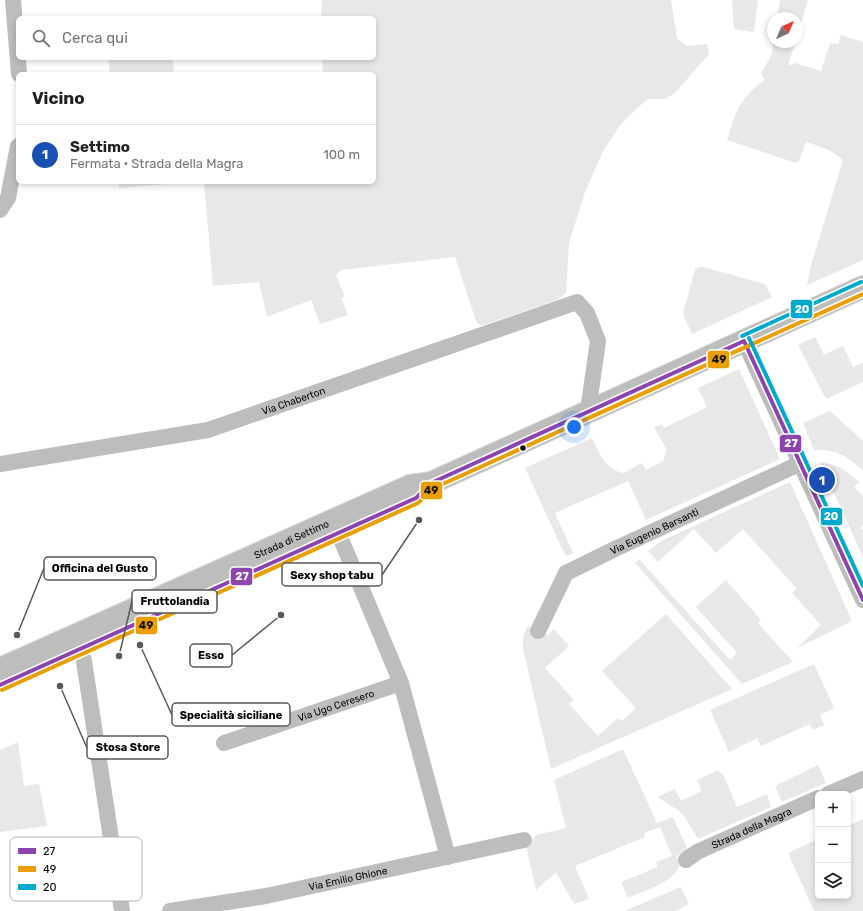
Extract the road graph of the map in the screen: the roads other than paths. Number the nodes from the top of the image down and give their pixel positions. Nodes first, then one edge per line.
1 (13, 0) edge
2 (16, 37) edge
3 (18, 60) edge
4 (19, 72) edge
5 (16, 156) edge
6 (0, 210) edge
7 (863, 287) edge
8 (744, 341) junction
9 (588, 412) junction
10 (801, 463) junction
11 (0, 464) edge
12 (336, 526) junction
13 (863, 600) edge
14 (538, 631) dead end
15 (78, 642) junction
16 (0, 669) edge
17 (401, 684) junction
18 (0, 685) edge
19 (224, 743) dead end
20 (863, 779) edge
21 (835, 791) edge
22 (815, 799) edge
23 (111, 837) edge
24 (524, 840) dead end
25 (448, 857) junction
26 (686, 860) dead end
27 (120, 901) edge
28 (122, 911) edge
29 (170, 911) edge

1 - 2 street
3 - 4 street
5 - 6 street
7 - 8 main road, Strada di Settimo
8 - 9 main road, Strada di Settimo
8 - 10 street
9 - 11 street, Via Chaberton
9 - 12 main road, Strada di Settimo
10 - 13 street
10 - 14 street, Via Eugenio Barsanti
12 - 15 main road, Strada di Settimo
12 - 17 street
15 - 16 main road, Strada di Settimo
15 - 18 main road, Strada di Settimo
15 - 23 street
17 - 19 street, Via Ugo Ceresero
17 - 25 street
20 - 21 street
22 - 26 street, Strada della Magra
24 - 25 street, Via Emilio Ghione
25 - 29 street, Via Emilio Ghione
27 - 28 street

